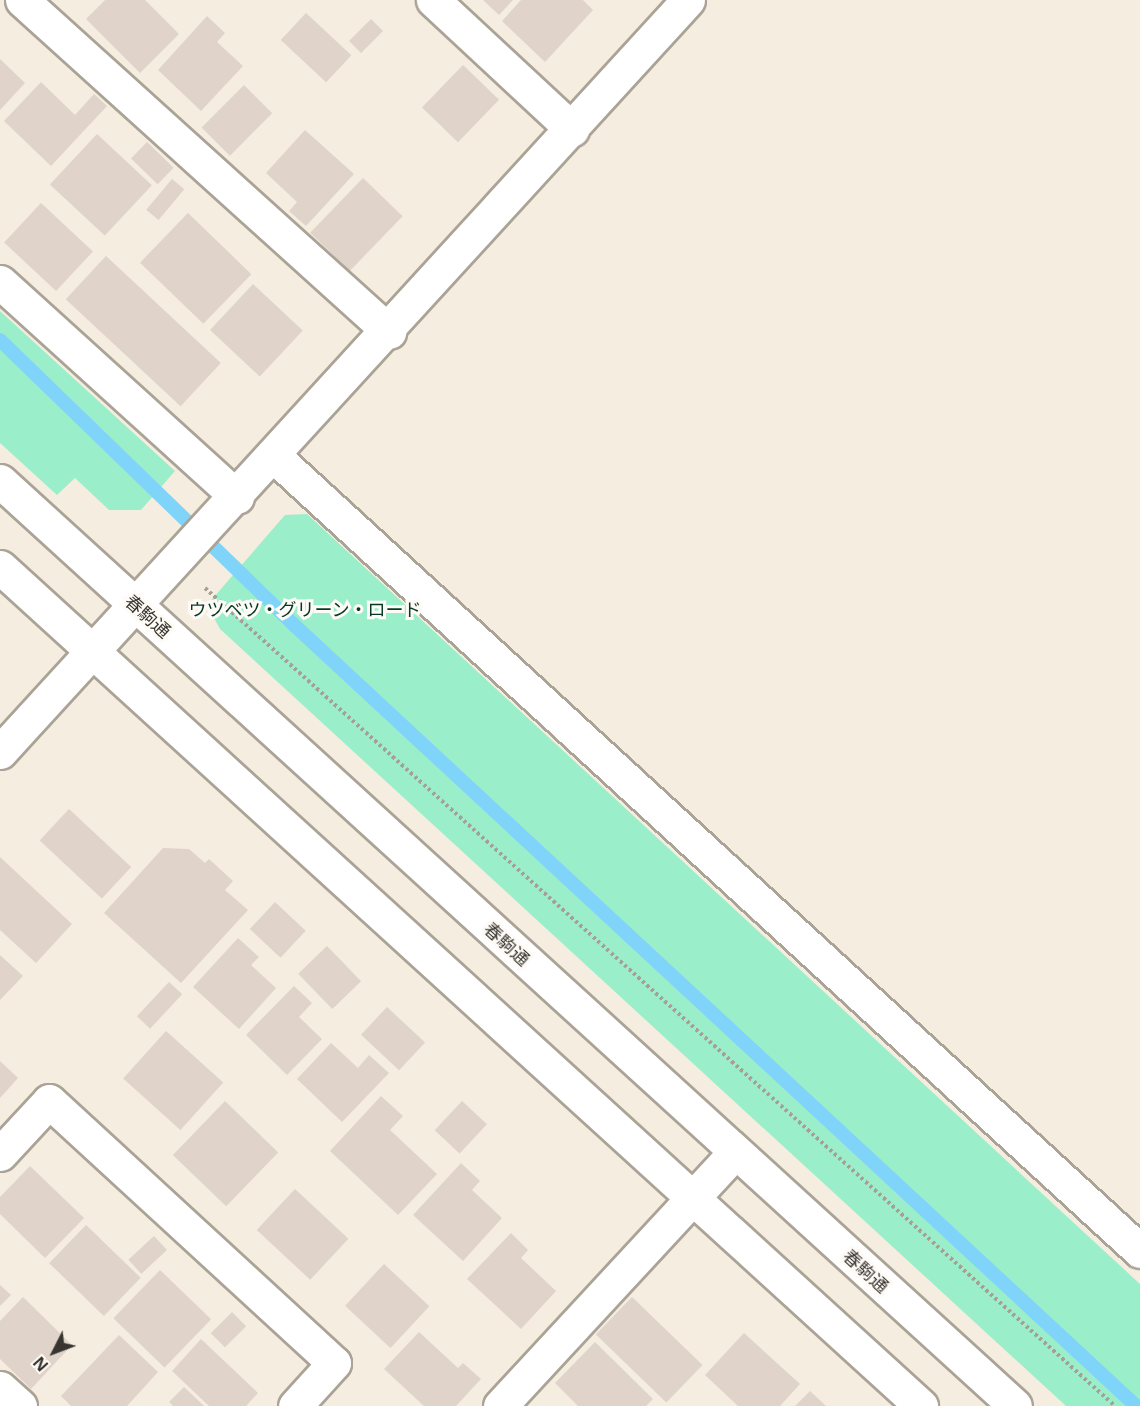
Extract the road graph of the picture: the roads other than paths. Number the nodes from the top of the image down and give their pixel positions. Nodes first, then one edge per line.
1 (22, 0) edge
2 (433, 0) edge
3 (688, 0) edge
4 (572, 129) junction
5 (0, 282) edge
6 (389, 332) junction
7 (275, 457) junction
8 (0, 481) edge
9 (237, 497) junction
10 (0, 567) edge
11 (135, 604) junction
12 (92, 651) junction
13 (0, 752) edge
14 (735, 1152) junction
15 (0, 1154) edge
16 (693, 1196) junction
17 (1140, 1251) edge
18 (0, 1388) edge
19 (20, 1406) edge
20 (295, 1406) edge
21 (500, 1406) edge
22 (921, 1406) edge
23 (1014, 1406) edge

1 - 6 street
2 - 4 street
3 - 4 street
4 - 6 street
5 - 9 street
6 - 7 street
7 - 9 street
7 - 17 street
8 - 11 street, 春駒通
9 - 11 street
10 - 12 street
11 - 12 street
11 - 14 street, 春駒通
12 - 13 street
12 - 16 street
14 - 16 street
14 - 23 street, 春駒通
15 - 20 street
16 - 21 street
16 - 22 street
18 - 19 street

